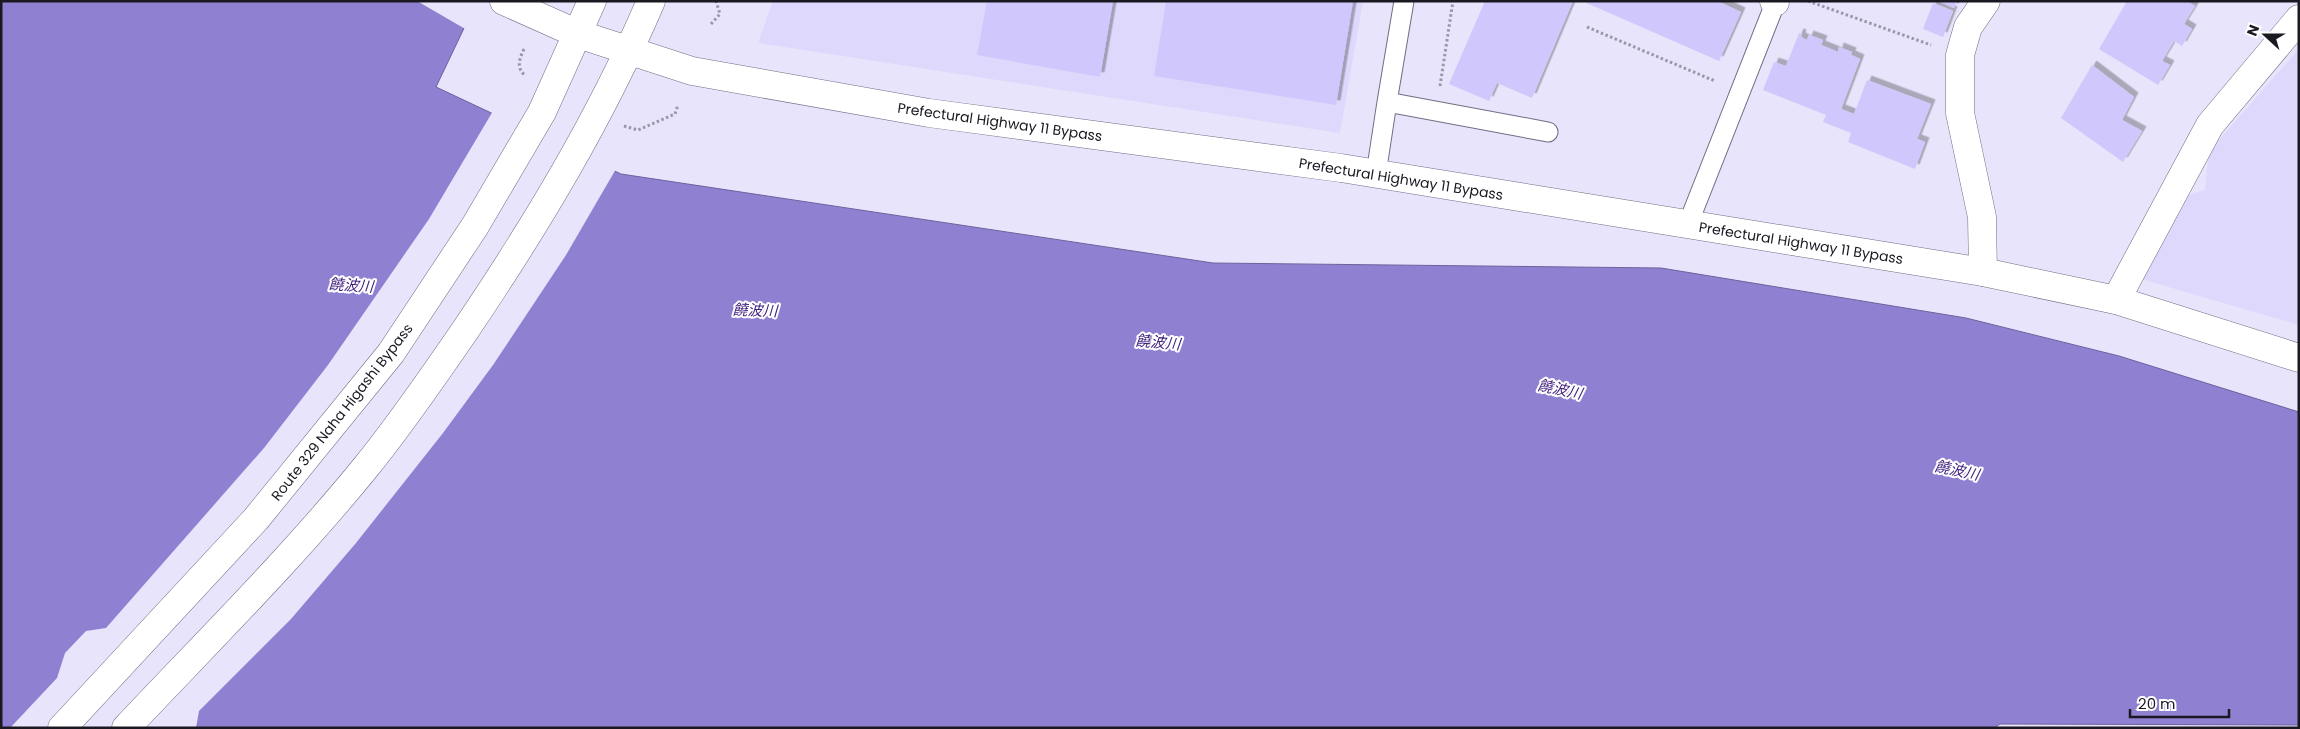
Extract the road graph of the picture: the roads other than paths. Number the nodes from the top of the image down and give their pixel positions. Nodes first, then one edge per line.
1 (504, 1) edge
2 (592, 1) edge
3 (651, 1) edge
4 (1404, 1) edge
5 (1775, 1) edge
6 (1986, 1) edge
7 (2299, 19) edge
8 (578, 34) junction
9 (630, 52) junction
10 (1387, 102) junction
11 (1548, 132) dead end
12 (1376, 174) junction
13 (1688, 224) junction
14 (1982, 272) junction
15 (2116, 300) junction
16 (2299, 358) edge
17 (62, 728) edge
18 (126, 728) edge

1 - 8 main road, Prefectural Highway 11 Bypass
2 - 8 main road, Route 329 Naha Higashi Bypass
3 - 9 main road
4 - 10 lane
5 - 13 lane
6 - 14 main road
7 - 15 main road
8 - 9 main road, Prefectural Highway 11 Bypass
8 - 17 main road, Route 329 Naha Higashi Bypass
9 - 12 main road, Prefectural Highway 11 Bypass
9 - 18 main road
10 - 11 lane
10 - 12 lane
12 - 13 main road, Prefectural Highway 11 Bypass
13 - 14 main road, Prefectural Highway 11 Bypass
14 - 15 main road, Prefectural Highway 11 Bypass
15 - 16 main road, Prefectural Highway 11 Bypass

